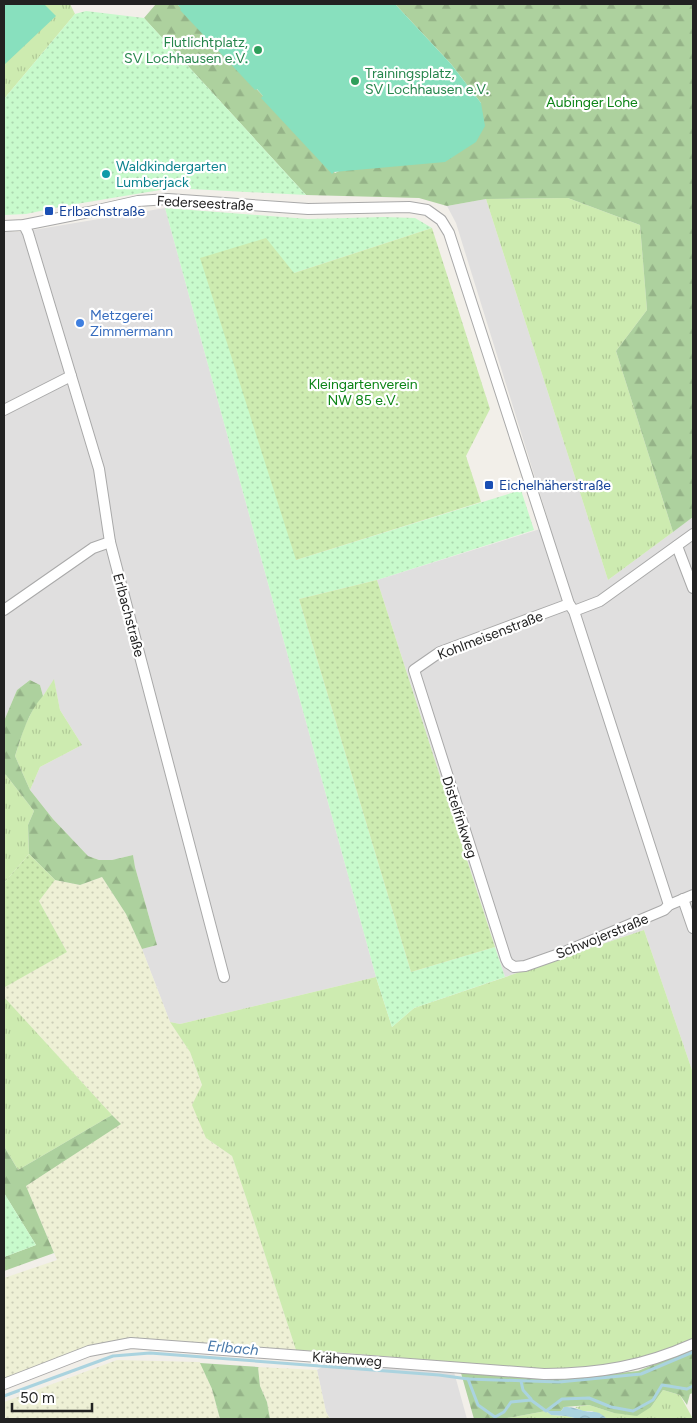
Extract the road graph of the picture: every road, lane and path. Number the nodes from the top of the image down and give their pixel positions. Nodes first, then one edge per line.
1 (24, 225) junction
2 (4, 226) edge
3 (71, 376) junction
4 (4, 410) edge
5 (693, 534) edge
6 (110, 542) junction
7 (678, 546) junction
8 (693, 588) edge
9 (571, 607) junction
10 (4, 610) edge
11 (414, 670) joint
12 (693, 895) edge
13 (683, 899) junction
14 (670, 905) junction
15 (693, 928) edge
16 (508, 963) joint
17 (224, 977) dead end
18 (693, 1344) edge
19 (4, 1384) edge

1 - 2 street, Federseestraße
1 - 3 street, Erlbachstraße
1 - 9 street, Federseestraße
3 - 4 street
3 - 6 street, Erlbachstraße
5 - 7 street, Kohlmeisenstraße
6 - 10 street
6 - 17 street, Erlbachstraße
7 - 8 street
7 - 9 street, Kohlmeisenstraße
9 - 11 street, Kohlmeisenstraße
9 - 14 street
11 - 16 street, Distelfinkweg
12 - 13 street, Schwojerstraße
13 - 14 street, Schwojerstraße
13 - 15 street
14 - 16 street, Schwojerstraße
18 - 19 street, Krähenweg

